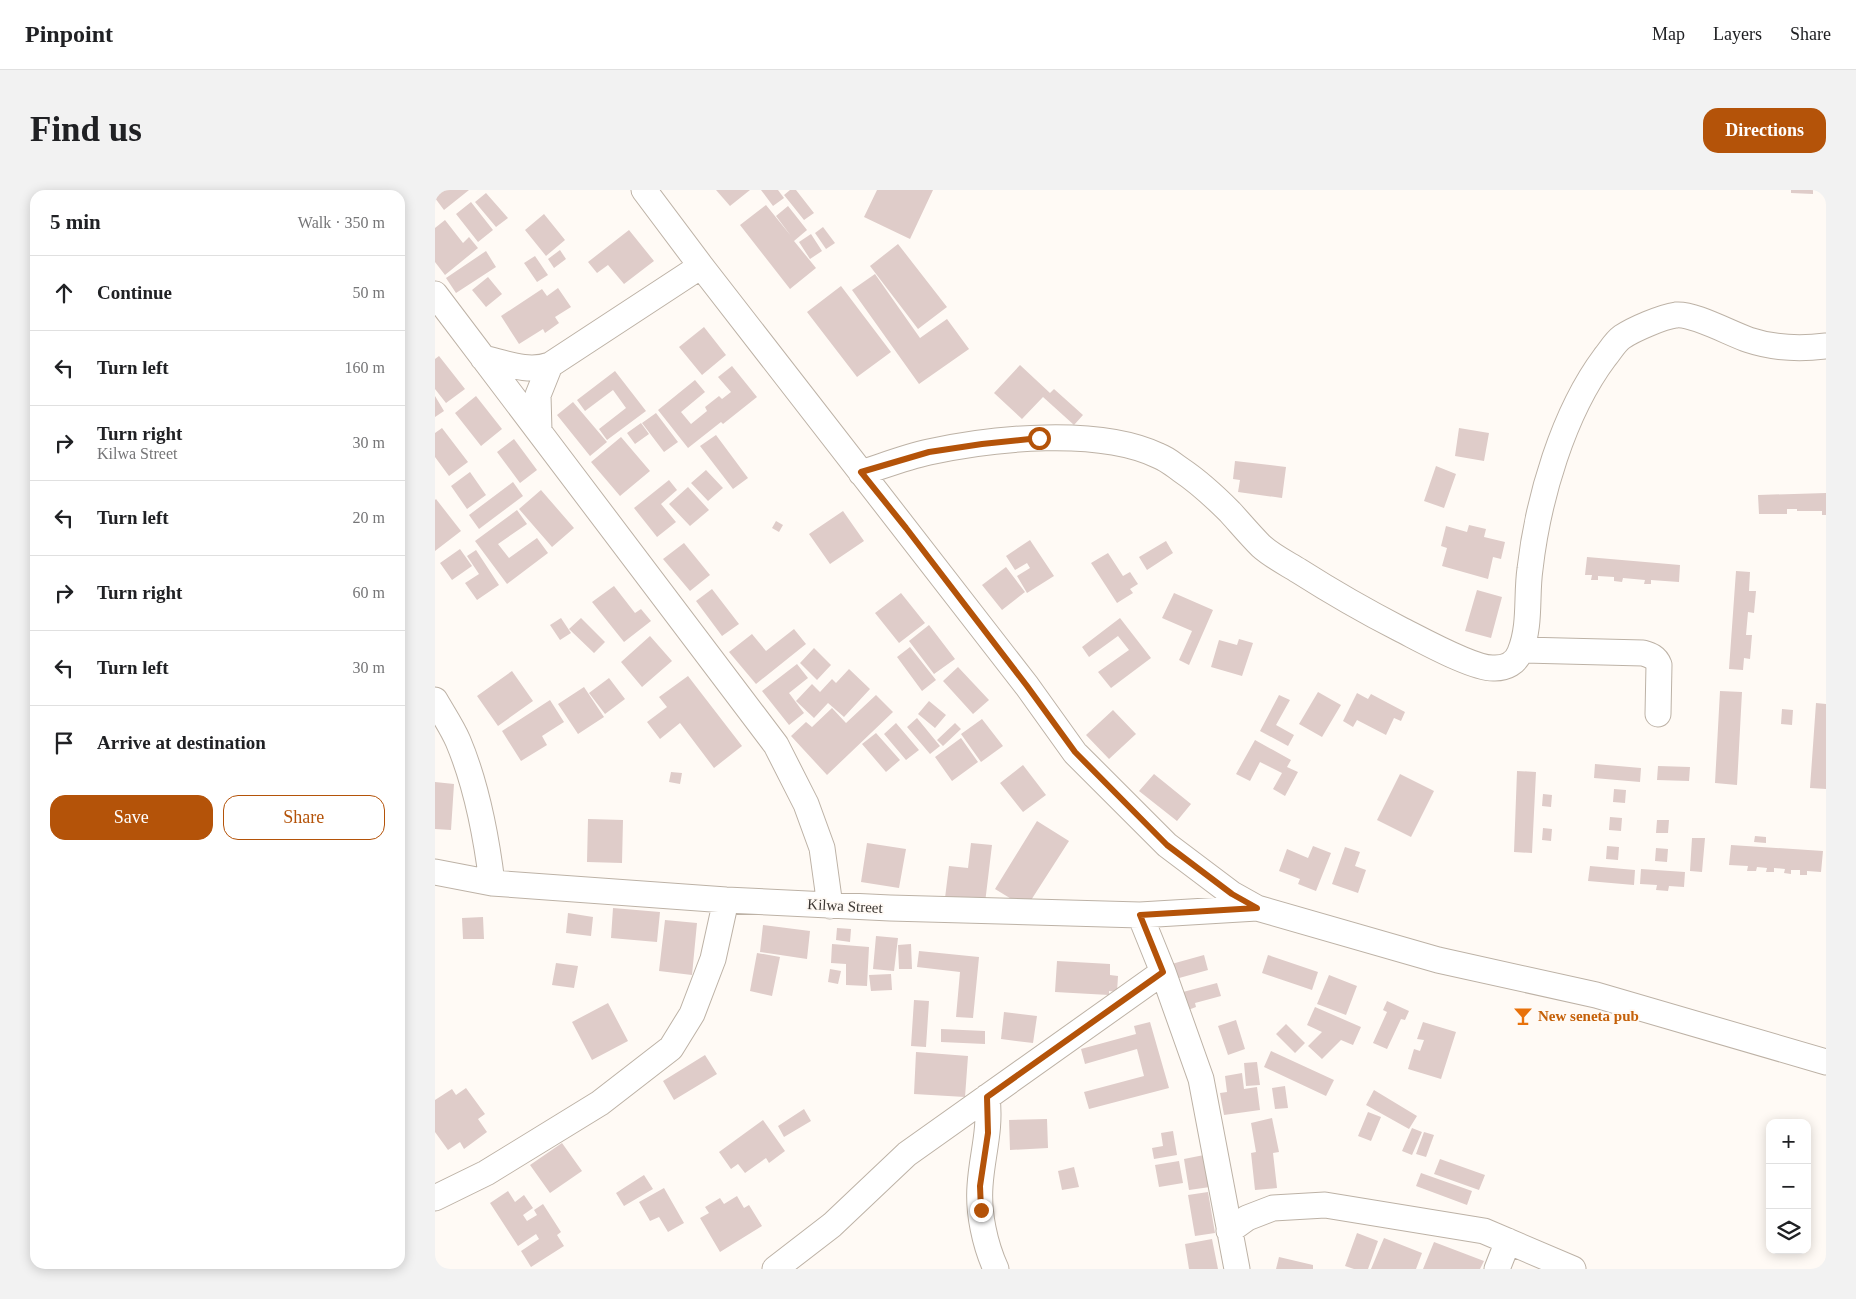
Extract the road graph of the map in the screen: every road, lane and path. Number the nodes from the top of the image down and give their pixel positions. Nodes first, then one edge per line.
1 (645, 190) edge
2 (701, 266) junction
3 (435, 294) edge
4 (1826, 346) edge
5 (483, 358) junction
6 (550, 365) junction
7 (539, 431) junction
8 (861, 472) junction
9 (1521, 650) junction
10 (435, 700) edge
11 (1658, 714) dead end
12 (435, 872) edge
13 (492, 883) junction
14 (726, 900) junction
15 (830, 906) junction
16 (1257, 908) junction
17 (1140, 915) junction
18 (1163, 972) junction
19 (1826, 1062) edge
20 (987, 1097) junction
21 (435, 1198) edge
22 (1229, 1230) junction
23 (1508, 1241) junction
24 (775, 1269) edge
25 (996, 1269) edge
26 (1237, 1269) edge
27 (1497, 1269) edge
28 (1573, 1269) edge

1 - 2 street
2 - 6 street
2 - 8 street
3 - 5 street
4 - 9 street
5 - 6 street
5 - 7 street
6 - 7 street
7 - 15 street
8 - 9 street
8 - 16 street
9 - 11 street
10 - 13 street
12 - 13 street, Kilwa Street
13 - 14 street, Kilwa Street
14 - 15 street, Kilwa Street
14 - 21 street
15 - 17 street, Kilwa Street
16 - 17 street, Kilwa Street
16 - 19 street
17 - 18 street
18 - 20 street
18 - 22 street
20 - 24 street
20 - 25 street
22 - 23 street
22 - 26 street
23 - 27 street
23 - 28 street

